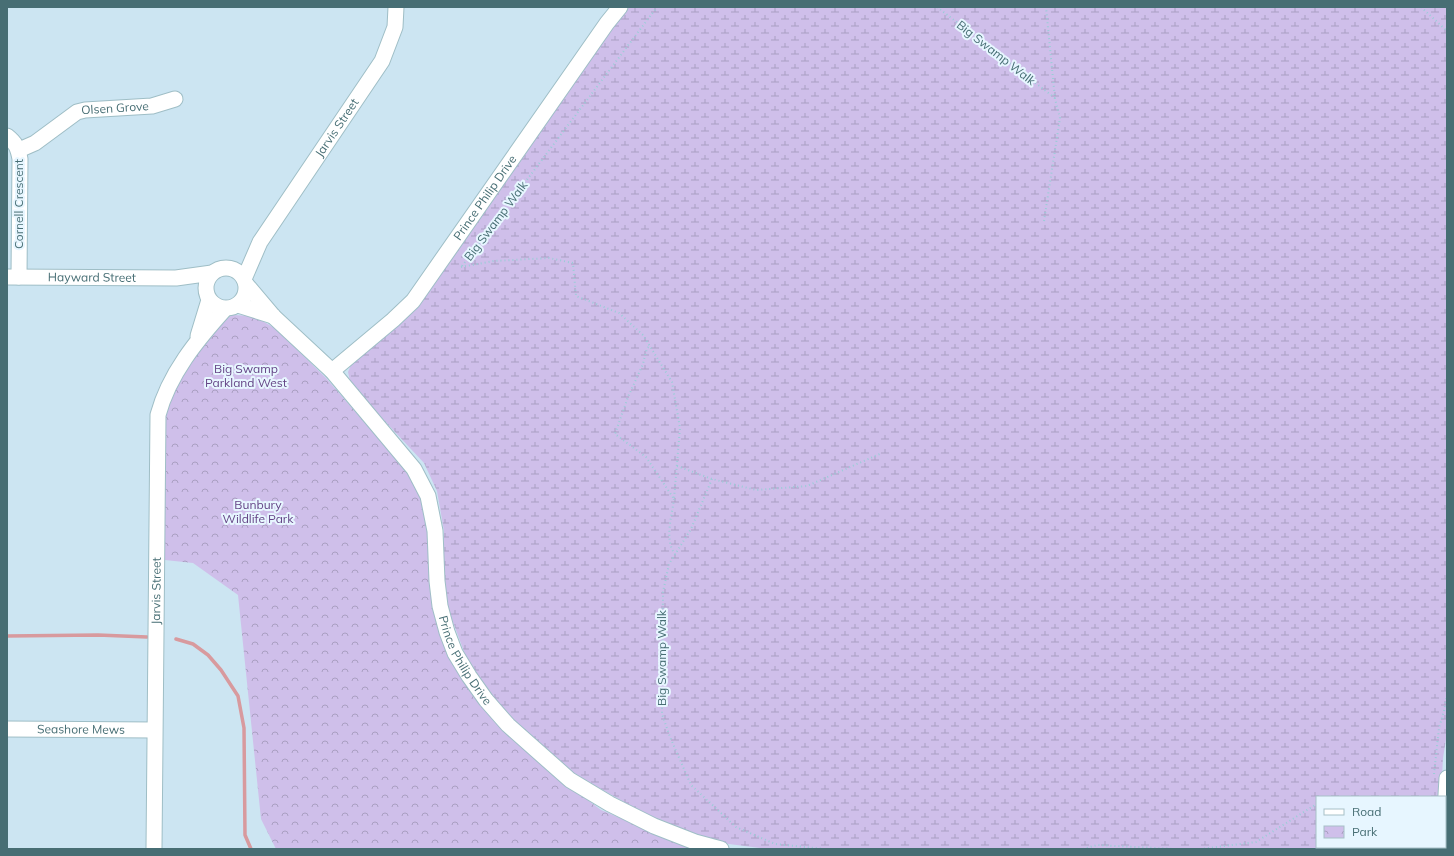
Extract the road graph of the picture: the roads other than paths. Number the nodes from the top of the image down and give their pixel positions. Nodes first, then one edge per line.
1 (396, 7) edge
2 (620, 7) edge
3 (175, 99) dead end
4 (7, 136) edge
5 (19, 150) junction
6 (260, 242) junction
7 (229, 268) junction
8 (212, 273) junction
9 (13, 277) edge
10 (176, 278) junction
11 (245, 282) junction
12 (207, 295) junction
13 (231, 307) junction
14 (274, 317) junction
15 (196, 342) junction
16 (332, 371) junction
17 (7, 729) edge
18 (154, 730) junction
19 (1441, 776) edge
20 (1443, 796) edge
21 (154, 849) edge
22 (721, 849) edge

1 - 6 street, Jarvis Street
2 - 16 street, Prince Philip Drive
3 - 5 street, Olsen Grove
4 - 5 street, Cornell Crescent
5 - 9 street, Cornell Crescent
6 - 7 street, Jarvis Street
6 - 11 street, Jarvis Street
7 - 8 street
7 - 11 street
8 - 10 street, Hayward Street
8 - 12 street
9 - 10 street, Hayward Street
10 - 12 street, Hayward Street
11 - 13 street
11 - 14 street, Prince Philip Drive
12 - 13 street
12 - 15 street, Jarvis Street
13 - 14 street, Prince Philip Drive
13 - 15 street, Jarvis Street
14 - 16 street, Prince Philip Drive
15 - 18 street, Jarvis Street
16 - 22 street, Prince Philip Drive
17 - 18 street, Seashore Mews
18 - 21 street, Jarvis Street
19 - 20 street

